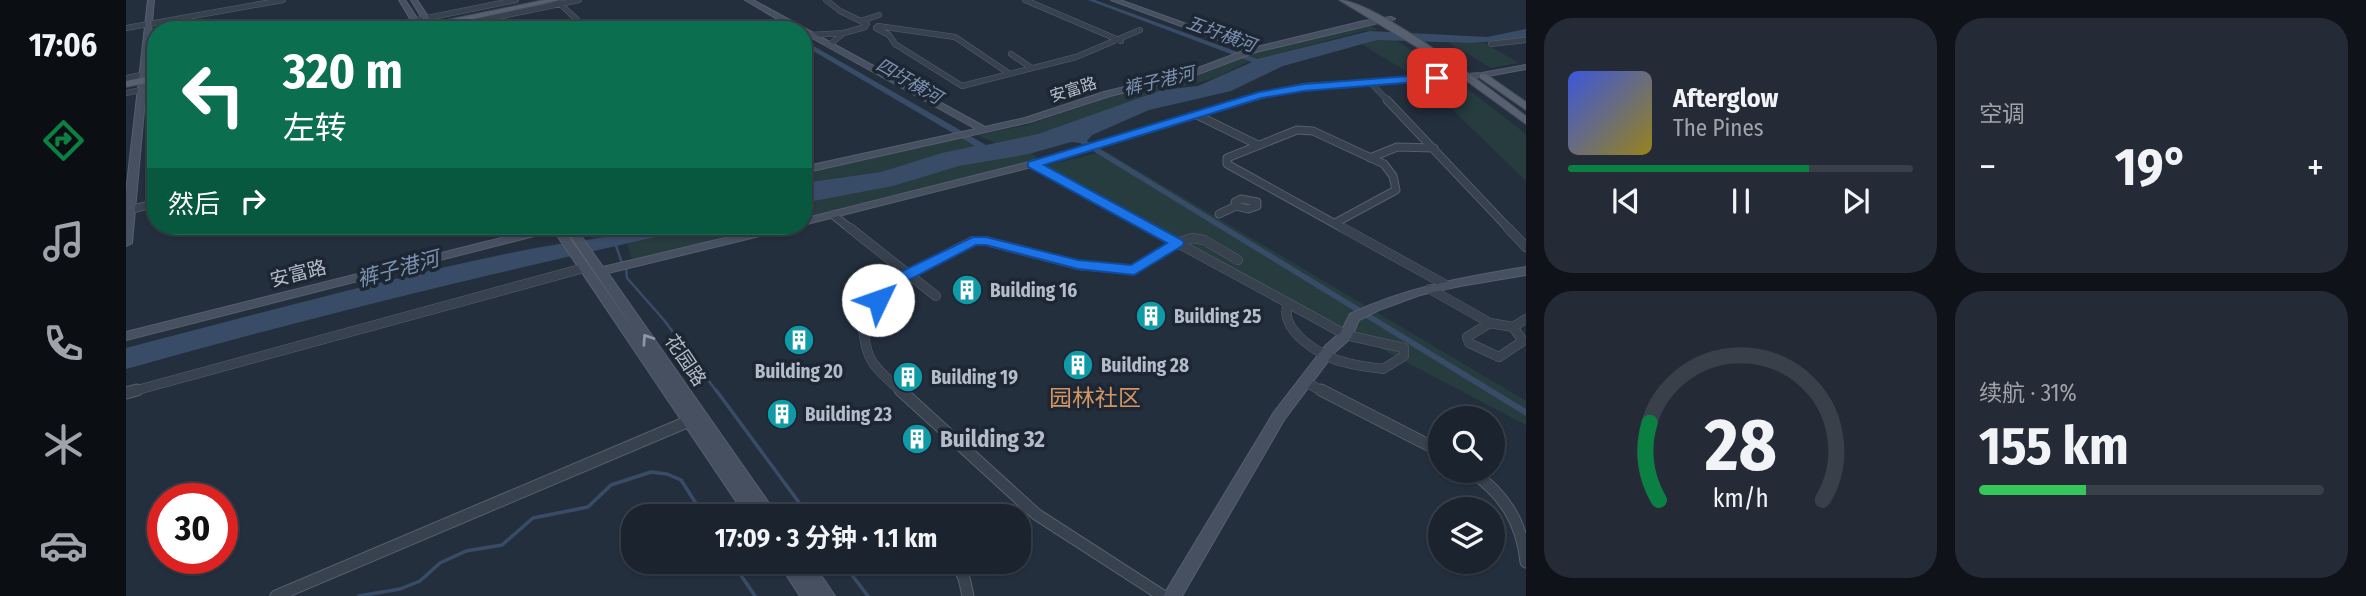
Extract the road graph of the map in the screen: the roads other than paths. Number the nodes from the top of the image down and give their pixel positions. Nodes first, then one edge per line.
1 (151, 0) edge
2 (283, 0) edge
3 (401, 0) edge
4 (414, 0) edge
5 (516, 0) edge
6 (540, 0) edge
7 (579, 0) edge
8 (748, 0) edge
9 (826, 0) edge
10 (1025, 0) edge
11 (1115, 0) edge
12 (1343, 0) edge
13 (1356, 0) edge
14 (557, 1) edge
15 (879, 15) dead end
16 (1391, 19) junction
17 (1380, 20) junction
18 (148, 21) edge
19 (165, 21) edge
20 (420, 21) edge
21 (422, 21) edge
22 (442, 21) edge
23 (446, 21) edge
24 (451, 21) edge
25 (578, 21) edge
26 (786, 21) edge
27 (147, 24) edge
28 (864, 24) junction
29 (877, 27) junction
30 (126, 28) edge
31 (1140, 30) dead end
32 (812, 32) edge
33 (844, 33) junction
34 (147, 34) edge
35 (812, 35) edge
36 (1422, 40) junction
37 (1526, 40) edge
38 (1121, 41) junction
39 (1492, 44) dead end
40 (829, 45) junction
41 (1253, 50) junction
42 (1011, 54) dead end
43 (1241, 55) joint
44 (1030, 67) junction
45 (1526, 67) edge
46 (1007, 72) junction
47 (1482, 75) junction
48 (1468, 76) junction
49 (126, 78) edge
50 (147, 78) edge
51 (147, 81) edge
52 (142, 82) junction
53 (1370, 82) junction
54 (147, 84) edge
55 (126, 86) edge
56 (126, 93) edge
57 (1526, 107) edge
58 (1197, 115) junction
59 (1526, 121) edge
60 (985, 130) junction
61 (1258, 145) junction
62 (1091, 148) joint
63 (1434, 148) junction
64 (1370, 158) junction
65 (1033, 164) junction
66 (812, 168) edge
67 (1278, 192) junction
68 (147, 205) edge
69 (129, 210) junction
70 (1219, 214) dead end
71 (833, 215) junction
72 (812, 220) edge
73 (1335, 223) junction
74 (127, 225) edge
75 (523, 235) edge
76 (567, 235) edge
77 (571, 235) edge
78 (751, 235) edge
79 (572, 240) junction
80 (126, 243) edge
81 (1177, 243) junction
82 (1526, 247) edge
83 (1238, 260) dead end
84 (584, 261) junction
85 (600, 271) junction
86 (1526, 271) edge
87 (909, 274) junction
88 (1446, 285) junction
89 (1430, 289) junction
90 (936, 296) dead end
91 (1288, 303) junction
92 (1526, 318) edge
93 (1490, 323) junction
94 (1513, 327) junction
95 (1346, 335) junction
96 (126, 336) edge
97 (1326, 354) junction
98 (1305, 382) junction
99 (126, 393) edge
100 (694, 419) junction
101 (1428, 445) edge
102 (1488, 483) edge
103 (747, 504) edge
104 (761, 504) edge
105 (1526, 562) edge
106 (794, 574) edge
107 (810, 574) edge
108 (962, 574) edge
109 (276, 596) edge
110 (810, 596) edge
111 (826, 596) edge
112 (968, 596) edge
113 (1163, 596) edge
114 (1172, 596) edge

1 - 18 street
2 - 19 street
3 - 20 street
4 - 21 street
5 - 22 street
6 - 23 main road
7 - 14 street
8 - 26 street
9 - 28 street
10 - 38 street
11 - 41 street
12 - 17 main road
13 - 16 main road
14 - 24 main road
14 - 25 street
15 - 28 street
16 - 17 street, 安富路
16 - 36 main road
17 - 36 main road
17 - 41 street, 安富路
27 - 30 street
28 - 29 street
28 - 33 street
29 - 46 street
29 - 46 street
31 - 38 street
32 - 33 street
33 - 40 street
34 - 52 street
35 - 40 street
36 - 47 main road
36 - 48 main road
37 - 39 street
38 - 44 street
40 - 60 street
41 - 43 street, 安富路
42 - 44 street
43 - 60 street, 安富路
44 - 46 street
45 - 47 street
47 - 48 street
47 - 57 main road
48 - 53 street
48 - 59 main road
49 - 52 street
50 - 52 street
51 - 52 main road
52 - 54 street
52 - 55 main road
52 - 56 street
52 - 69 street
53 - 58 street
53 - 63 street
58 - 61 street
58 - 62 street
60 - 66 street, 安富路
61 - 64 street
61 - 67 street
62 - 65 street
63 - 64 street
63 - 82 street
64 - 73 street
65 - 71 street
65 - 81 street
67 - 70 street
67 - 73 street
68 - 69 street
69 - 74 street
71 - 72 street
71 - 87 street
73 - 88 street
74 - 80 street
75 - 96 street, 安富路
76 - 79 street, 花园路
77 - 79 street, 花园路
78 - 85 street
79 - 84 street, 花园路
81 - 83 street
81 - 87 street
81 - 91 street
84 - 85 street, 花园路
84 - 99 street
84 - 100 street, 花园路
100 -> 85 street, 花园路
86 - 88 street
87 - 90 street
87 - 113 street
88 - 89 street
89 - 93 street
89 - 95 street
91 - 95 street
91 - 97 street
92 - 94 street
93 - 94 street
93 - 94 street
95 - 97 street
95 - 97 street
97 - 98 street
98 - 101 street
98 - 114 street
100 - 103 street, 花园路
100 - 104 street, 花园路
100 - 109 street
102 - 105 street
106 - 110 street
107 - 111 street
108 - 112 street

